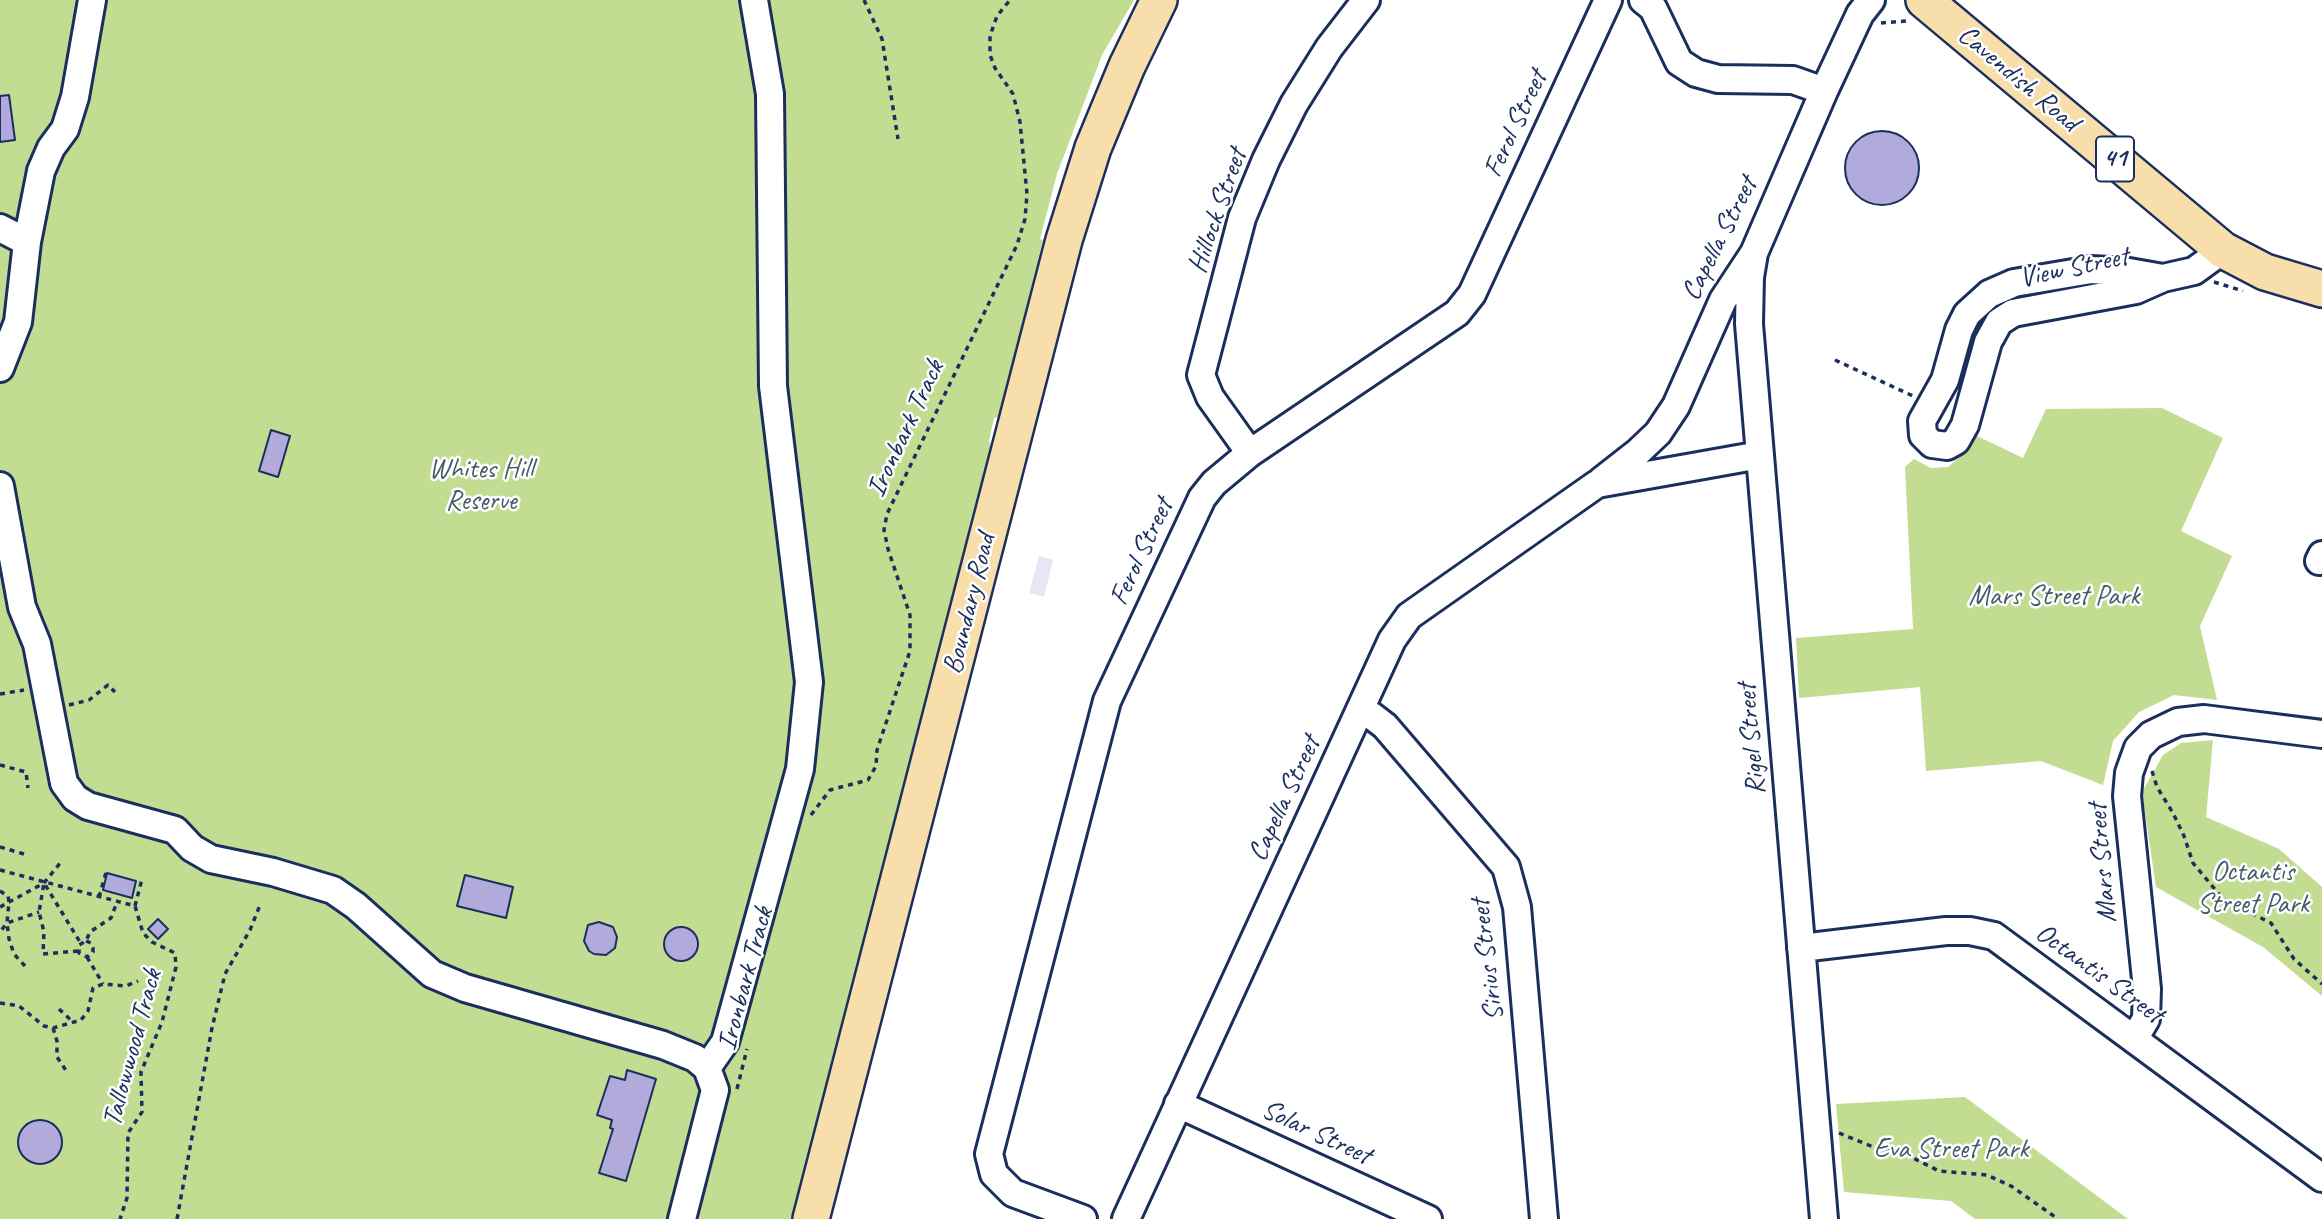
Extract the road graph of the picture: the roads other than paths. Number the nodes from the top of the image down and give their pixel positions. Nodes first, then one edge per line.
1 (92, 0) edge
2 (754, 0) edge
3 (1159, 0) edge
4 (1366, 0) edge
5 (1608, 0) edge
6 (1643, 0) edge
7 (1871, 0) edge
8 (1924, 0) edge
9 (1824, 91) junction
10 (0, 228) edge
11 (27, 242) junction
12 (2224, 250) junction
13 (1754, 253) junction
14 (2163, 278) junction
15 (2322, 289) edge
16 (0, 368) edge
17 (1250, 453) junction
18 (1760, 455) junction
19 (1597, 484) junction
20 (0, 486) edge
21 (1360, 712) junction
22 (2322, 734) edge
23 (1801, 948) junction
24 (2134, 1039) junction
25 (708, 1068) junction
26 (1178, 1104) junction
27 (2322, 1178) edge
28 (682, 1219) edge
29 (811, 1219) edge
30 (1083, 1219) edge
31 (1126, 1219) edge
32 (1427, 1219) edge
33 (1544, 1219) edge
34 (1824, 1219) edge

1 - 11 street
2 - 25 street
3 - 29 main road, Boundary Road
4 - 17 street, Hillock Street
5 - 17 street, Ferol Street
6 - 9 street
7 - 9 street, Capella Street
8 - 12 main road, Cavendish Road / 41
9 - 13 street, Capella Street
10 - 11 street
11 - 16 street
12 - 14 street, View Street
12 - 15 main road, Cavendish Road / 41
13 - 18 street, Rigel Street
13 - 19 street, Capella Street
14 - 14 street, View Street
17 - 30 street, Ferol Street
18 - 19 street, Capella Street
18 - 23 street, Rigel Street
19 - 21 street, Capella Street
20 - 25 street
21 - 26 street, Capella Street
21 - 33 street, Sirius Street
22 - 24 street, Mars Street
23 - 24 street, Octantis Street
23 - 34 street, Rigel Street
24 - 27 street, Octantis Street
25 - 28 street
26 - 31 street, Capella Street
26 - 32 street, Solar Street

